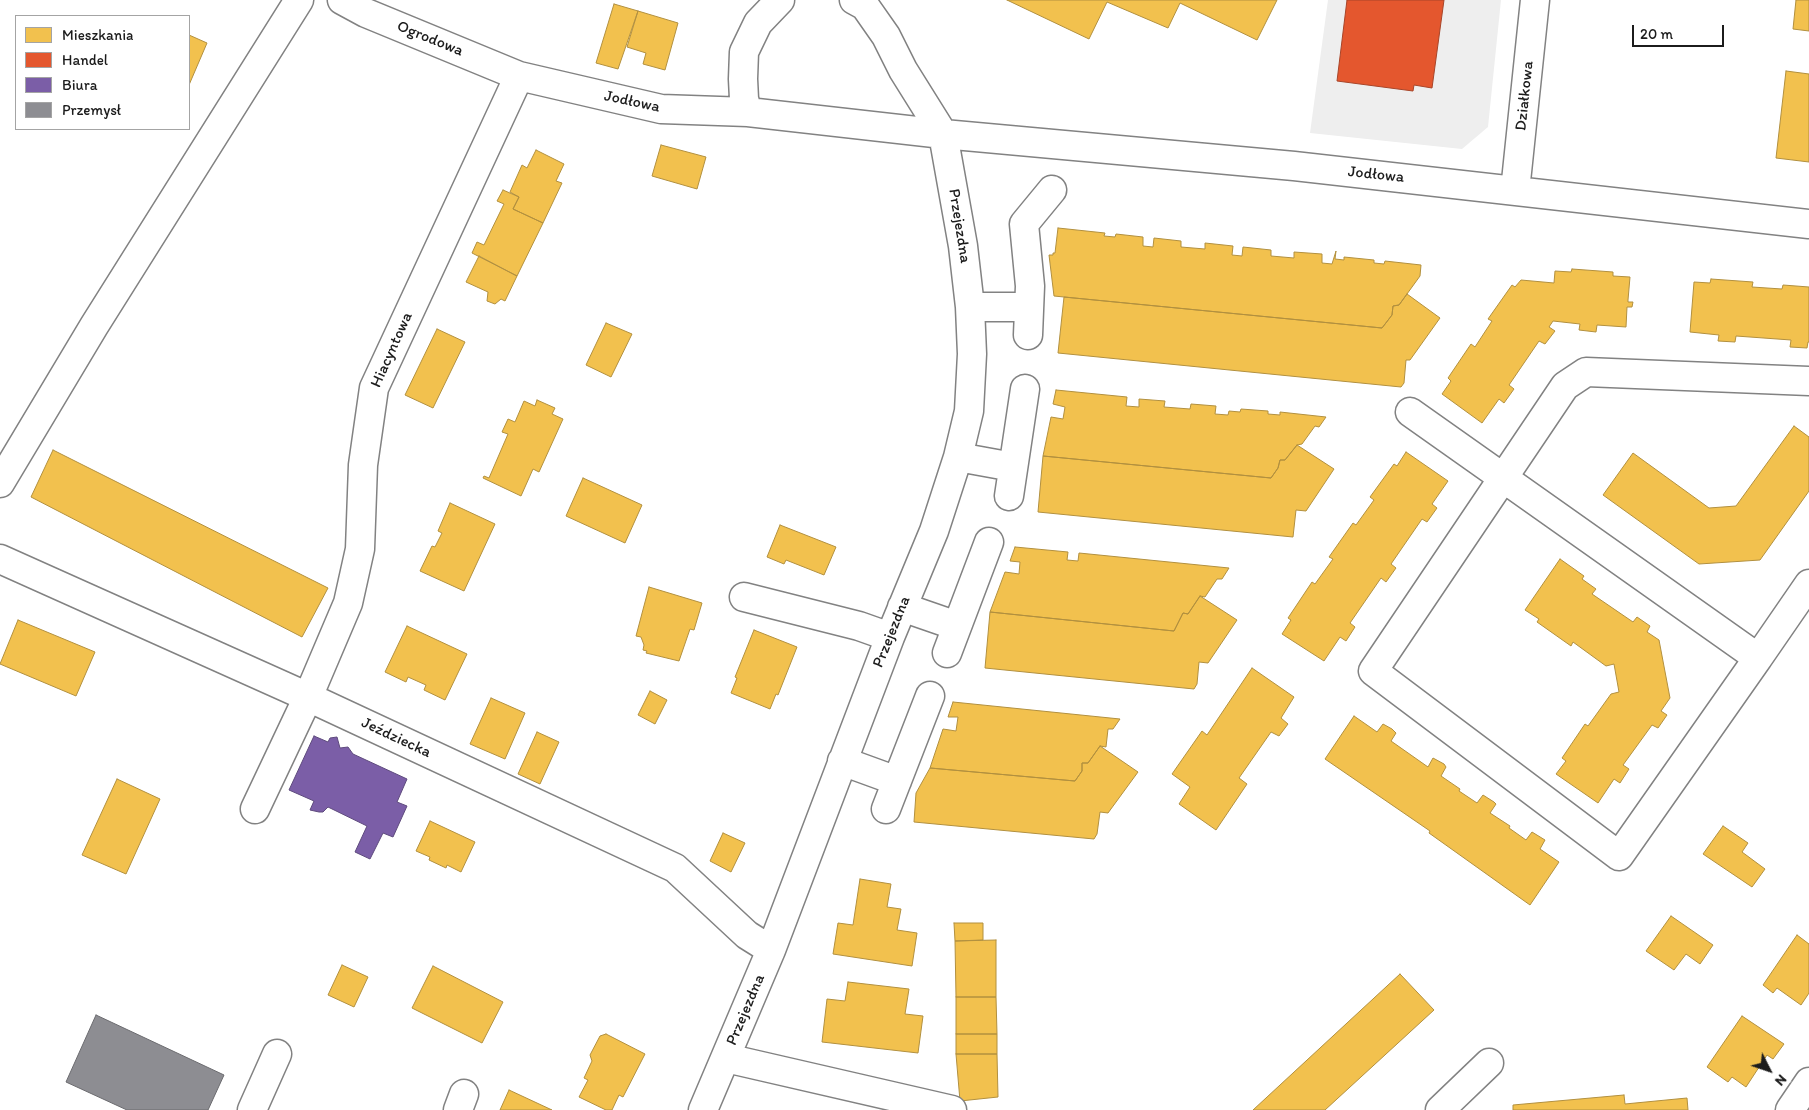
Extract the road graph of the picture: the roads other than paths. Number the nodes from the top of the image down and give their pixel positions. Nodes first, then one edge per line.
1 (299, 0) edge
2 (342, 0) edge
3 (780, 0) edge
4 (854, 0) edge
5 (1534, 0) edge
6 (519, 76) junction
7 (748, 112) junction
8 (942, 134) junction
9 (1052, 190) dead end
10 (1515, 191) junction
11 (1809, 224) edge
12 (970, 307) junction
13 (1029, 308) junction
14 (1028, 335) dead end
15 (1809, 381) edge
16 (1025, 389) dead end
17 (1410, 412) dead end
18 (958, 457) junction
19 (1013, 467) junction
20 (1503, 477) junction
21 (0, 483) edge
22 (1009, 496) dead end
23 (989, 542) dead end
24 (0, 559) edge
25 (1809, 584) edge
26 (744, 597) dead end
27 (902, 608) junction
28 (957, 626) junction
29 (890, 637) junction
30 (947, 653) dead end
31 (1758, 658) junction
32 (930, 696) dead end
33 (308, 697) junction
34 (842, 761) junction
35 (897, 780) junction
36 (255, 809) dead end
37 (886, 809) dead end
38 (771, 950) junction
39 (277, 1054) dead end
40 (726, 1058) junction
41 (1489, 1063) dead end
42 (1809, 1082) edge
43 (252, 1110) edge
44 (703, 1110) edge
45 (952, 1110) edge
46 (1440, 1110) edge
47 (1790, 1110) edge

1 - 21 street
2 - 6 street, Ogrodowa
3 - 7 street
4 - 8 street
5 - 10 street, Działkowa
6 - 7 street, Jodłowa
6 - 33 street, Hiacyntowa
7 - 8 street, Jodłowa
8 - 10 street, Jodłowa
8 - 12 street, Przejezdna
9 - 13 street
10 - 11 street, Jodłowa
12 - 13 street
12 - 18 street, Przejezdna
13 - 14 street
15 - 20 street
16 - 19 street
17 - 20 street
18 - 19 street
18 - 27 street, Przejezdna
19 - 22 street
20 - 31 street
20 - 31 street
23 - 28 street
24 - 33 street, Jeździecka
25 - 31 street
26 - 29 street
27 - 28 street
27 - 29 street, Przejezdna
28 - 30 street
29 - 34 street, Przejezdna
32 - 35 street
33 - 36 street, Hiacyntowa
33 - 38 street, Jeździecka
34 - 35 street
34 - 38 street, Przejezdna
35 - 37 street
38 - 40 street, Przejezdna
39 - 43 street
40 - 44 street, Przejezdna
40 - 45 street
41 - 46 street
42 - 47 street

